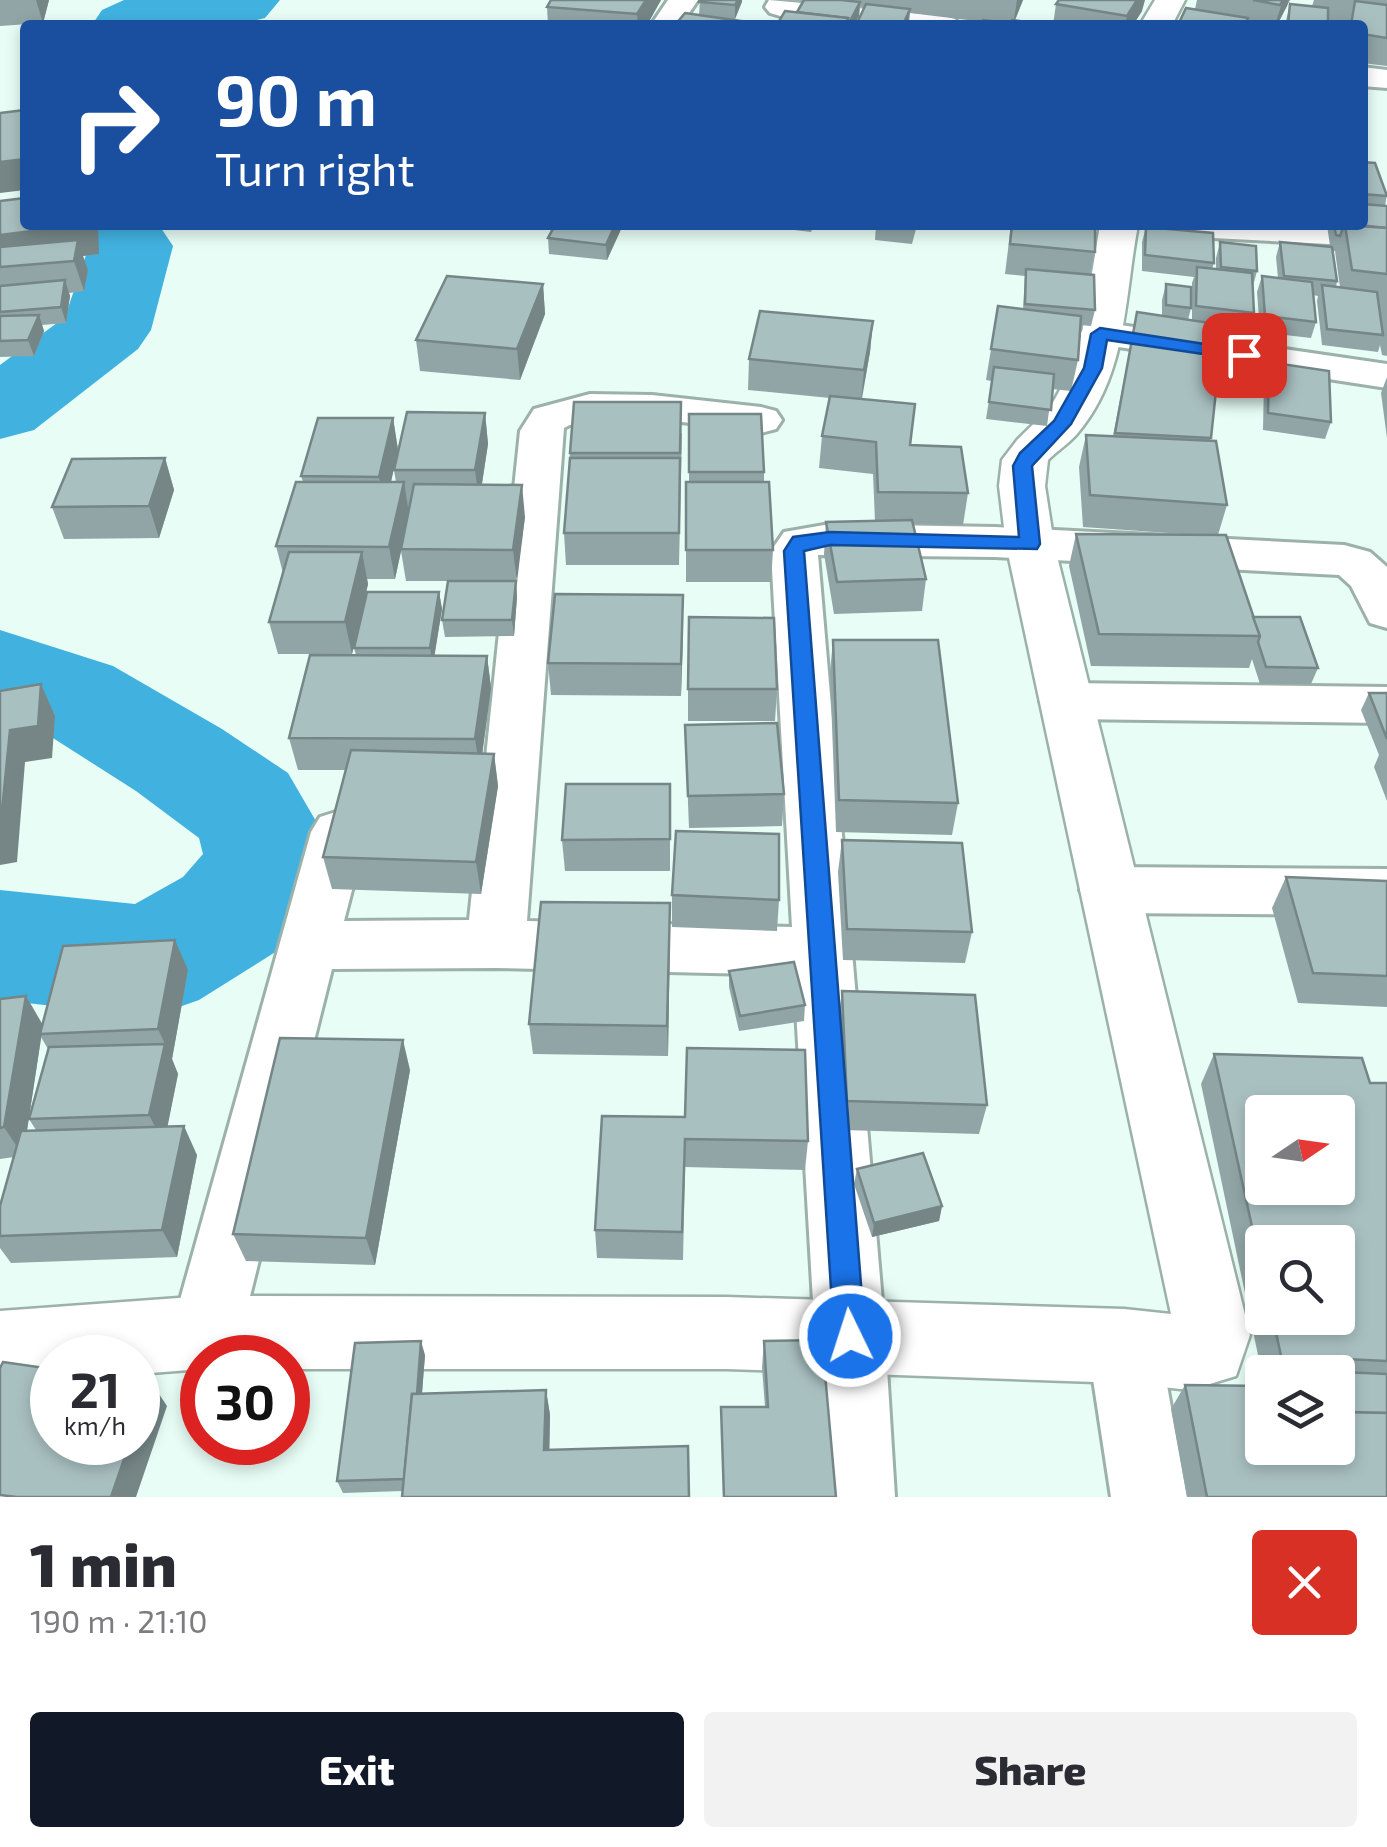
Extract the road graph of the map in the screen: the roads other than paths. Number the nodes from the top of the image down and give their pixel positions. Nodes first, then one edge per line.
1 (772, 8) edge
2 (893, 20) edge
3 (1119, 230) edge
4 (1270, 230) edge
5 (1387, 236) edge
6 (1100, 334) junction
7 (1387, 376) edge
8 (761, 420) edge
9 (1030, 544) junction
10 (1387, 612) edge
11 (1066, 701) junction
12 (1387, 705) edge
13 (339, 832) edge
14 (1108, 890) junction
15 (1387, 892) edge
16 (496, 944) junction
17 (306, 945) junction
18 (822, 952) junction
19 (206, 1332) junction
20 (850, 1336) junction
21 (1124, 1346) junction
22 (0, 1348) edge
23 (856, 1497) edge
24 (1148, 1497) edge

1 - 2 street
3 - 6 street
4 - 5 street
6 - 7 street
6 - 9 street
8 - 16 street
9 - 10 street
9 - 11 street
9 - 18 street
11 - 12 street
11 - 14 street
13 - 17 street
14 - 15 street
14 - 21 street
16 - 17 street
16 - 18 street
17 - 19 street
18 - 20 street
19 - 20 street
19 - 22 street
20 - 21 street
20 - 23 street
21 - 24 street

